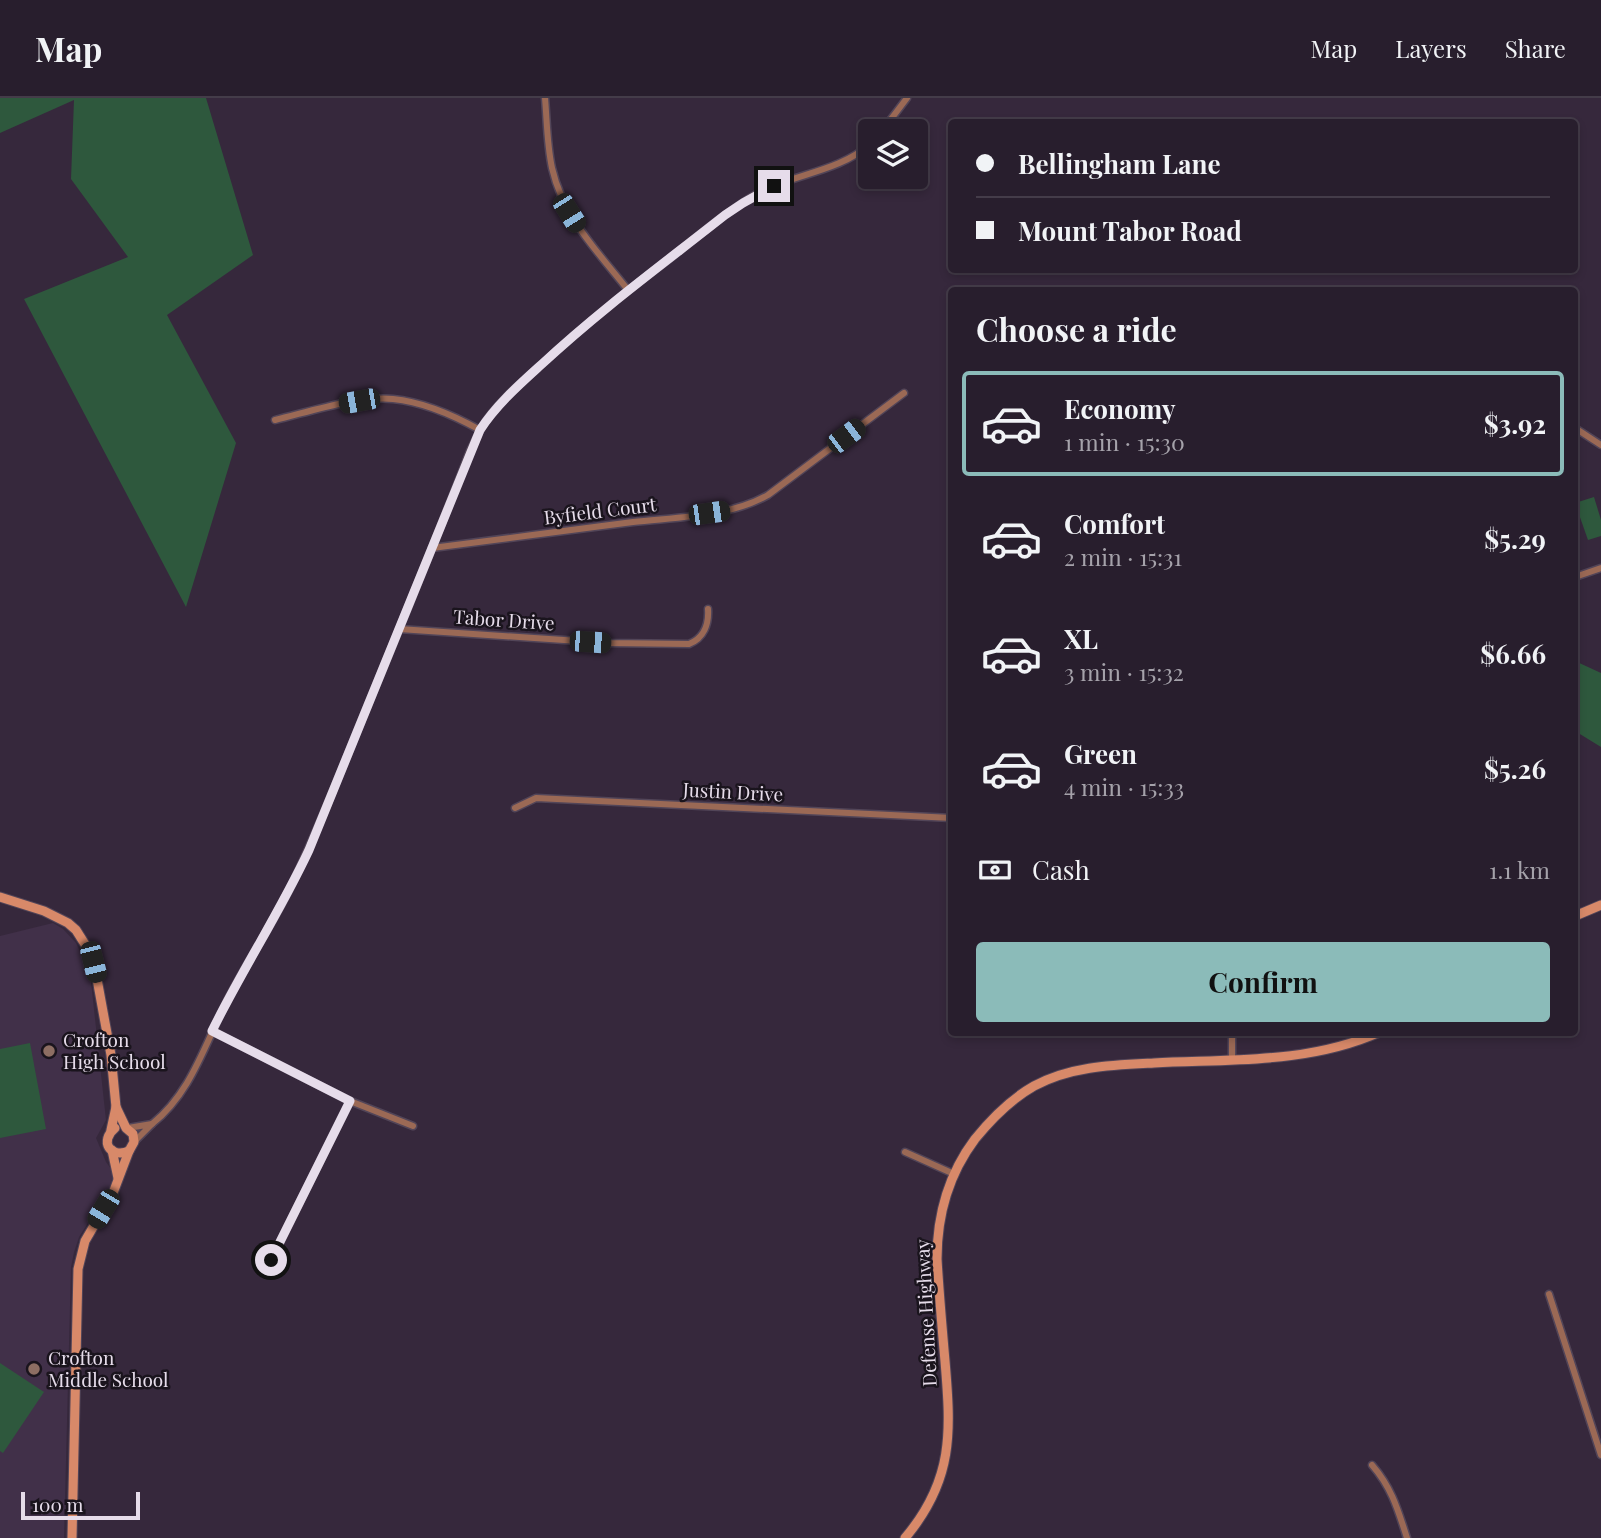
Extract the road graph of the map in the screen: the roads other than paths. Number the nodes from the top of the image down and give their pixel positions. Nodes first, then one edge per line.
1 (545, 98) edge
2 (907, 98) edge
3 (890, 119) edge
4 (858, 153) edge
5 (628, 290) junction
6 (904, 393) dead end
7 (275, 420) dead end
8 (480, 430) junction
9 (1578, 430) edge
10 (1601, 445) edge
11 (432, 548) junction
12 (1601, 568) edge
13 (1578, 576) edge
14 (708, 609) dead end
15 (399, 629) junction
16 (515, 808) dead end
17 (948, 818) edge
18 (0, 897) edge
19 (1601, 905) edge
20 (1578, 915) edge
21 (212, 1031) junction
22 (1232, 1036) edge
23 (1370, 1036) edge
24 (1232, 1060) junction
25 (350, 1101) junction
26 (116, 1107) junction
27 (152, 1124) junction
28 (413, 1126) dead end
29 (127, 1128) junction
30 (111, 1130) junction
31 (132, 1147) junction
32 (111, 1150) junction
33 (905, 1152) dead end
34 (954, 1174) junction
35 (118, 1180) junction
36 (271, 1260) dead end
37 (1549, 1294) dead end
38 (1601, 1454) edge
39 (1373, 1465) dead end
40 (72, 1538) edge
41 (905, 1538) edge
42 (1407, 1538) edge

1 - 5 street
2 - 3 street
4 - 5 street
5 - 8 street
6 - 11 street, Byfield Court
7 - 8 street
8 - 11 street
9 - 10 street
11 - 15 street
12 - 13 street
14 - 15 street, Tabor Drive
15 - 21 street
16 - 17 street, Justin Drive
18 - 26 main road
19 - 20 main road
21 - 25 street
21 - 27 street
22 - 24 street
23 - 24 main road, Defense Highway
24 - 34 main road, Defense Highway
25 - 28 street
25 - 36 street
26 - 29 main road
26 - 30 main road
27 - 29 street
27 - 31 street
29 - 30 main road
29 - 31 main road
30 - 32 main road
31 - 32 main road
31 - 35 main road
32 - 35 main road
33 - 34 street
34 - 41 main road, Defense Highway
35 - 40 main road
37 - 38 street
39 - 42 street

